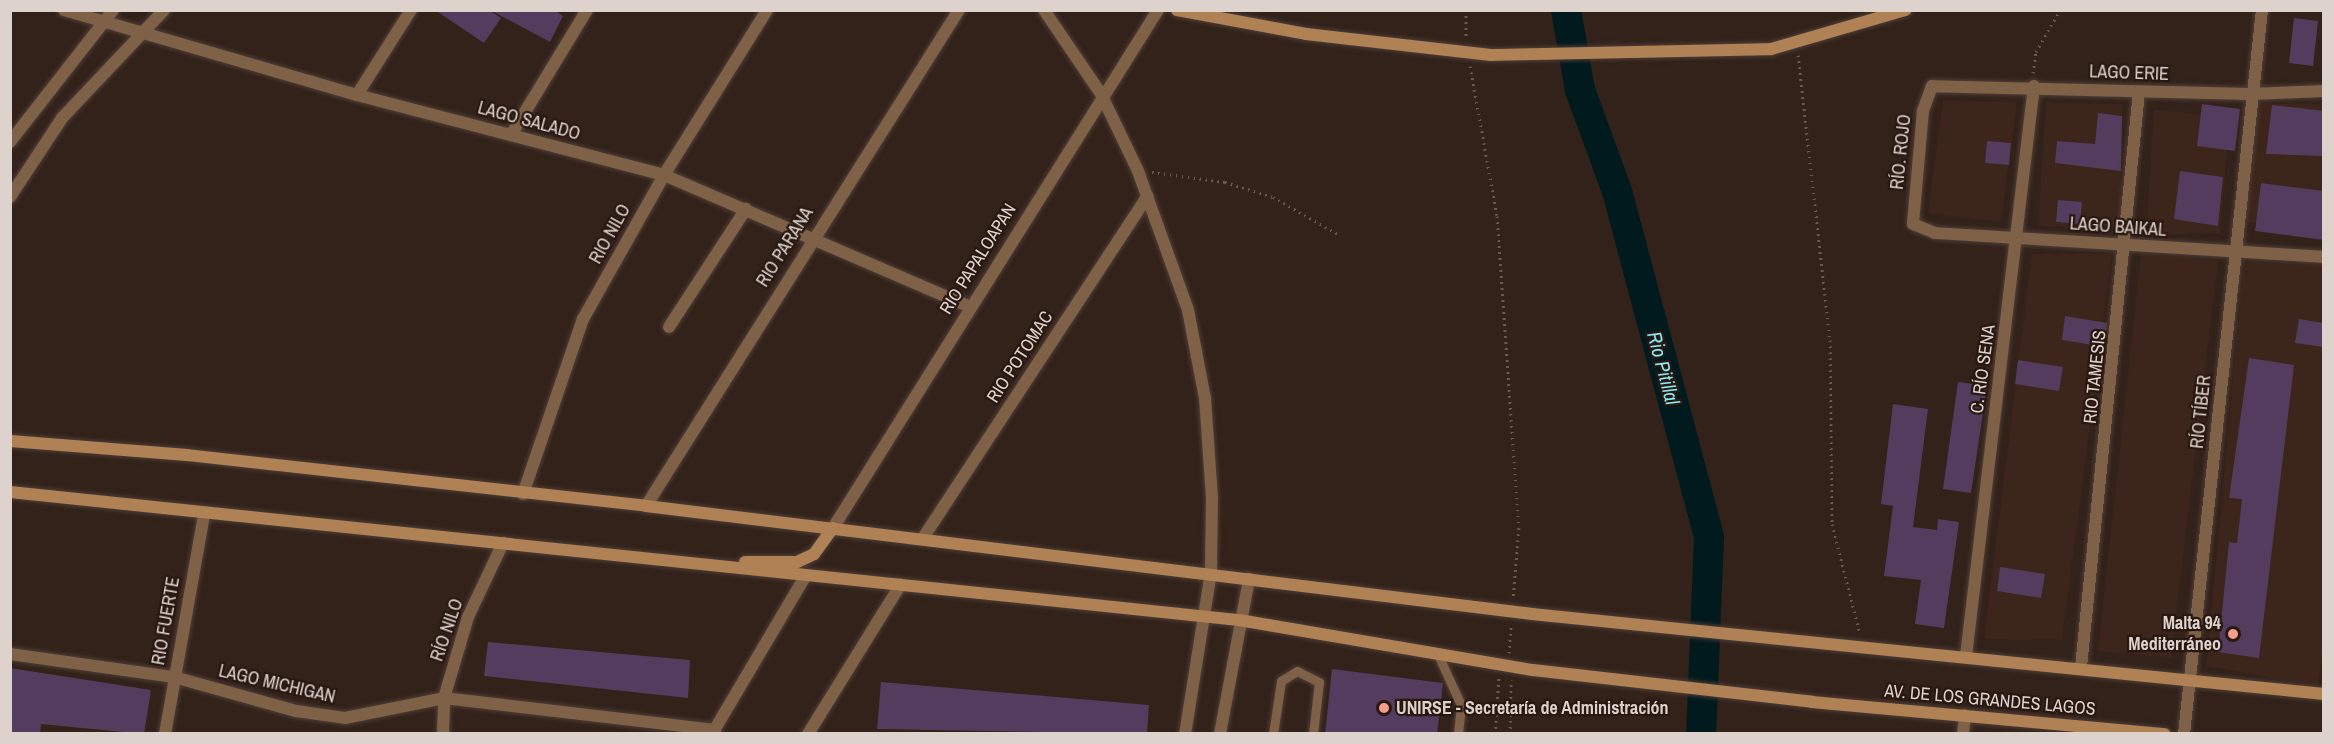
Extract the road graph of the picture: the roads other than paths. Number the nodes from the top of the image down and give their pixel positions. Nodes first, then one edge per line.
1 (64, 10) edge
2 (164, 10) edge
3 (411, 10) edge
4 (587, 10) edge
5 (767, 10) edge
6 (959, 10) edge
7 (1044, 10) edge
8 (1158, 10) edge
9 (1177, 10) edge
10 (1905, 10) edge
11 (2262, 10) edge
12 (110, 16) edge
13 (142, 33) junction
14 (1932, 86) joint
15 (2034, 86) junction
16 (2324, 91) edge
17 (2139, 92) junction
18 (1101, 93) junction
19 (2250, 94) junction
20 (357, 95) junction
21 (511, 135) junction
22 (10, 142) edge
23 (664, 175) junction
24 (1148, 196) junction
25 (10, 197) edge
26 (746, 209) junction
27 (1913, 224) joint
28 (2018, 237) junction
29 (811, 238) junction
30 (2127, 246) junction
31 (2236, 251) junction
32 (2324, 257) edge
33 (970, 307) junction
34 (669, 327) dead end
35 (10, 441) edge
36 (10, 492) edge
37 (523, 494) junction
38 (646, 506) junction
39 (204, 515) junction
40 (833, 528) junction
41 (923, 538) junction
42 (502, 543) junction
43 (687, 561) junction
44 (1211, 572) junction
45 (805, 578) junction
46 (1249, 579) junction
47 (902, 584) junction
48 (1202, 616) junction
49 (1239, 620) junction
50 (10, 654) edge
51 (1966, 656) junction
52 (1439, 657) junction
53 (2081, 667) junction
54 (174, 677) junction
55 (2191, 679) junction
56 (2324, 694) edge
57 (444, 698) junction
58 (1965, 715) junction
59 (714, 732) edge
60 (165, 734) edge
61 (443, 734) edge
62 (808, 734) edge
63 (1185, 734) edge
64 (1220, 734) edge
65 (1273, 734) edge
66 (1313, 734) edge
67 (1458, 734) edge
68 (1963, 734) edge
69 (2165, 734) edge
70 (2184, 734) edge

1 - 12 street, LAGO SALADO
2 - 13 street
3 - 20 street
4 - 21 street
5 - 23 street, RIO NILO
6 - 29 street, RIO PARANA
7 - 18 street
8 - 18 street, RIO PAPALOAPAN
9 - 10 street
11 - 19 street, RÍO TÍBER
12 - 13 street, LAGO SALADO
12 - 22 street
13 - 20 street, LAGO SALADO
13 - 25 street
14 - 15 street, LAGO ERIE
14 - 27 street, RÍO. ROJO
15 - 17 street, LAGO ERIE
15 - 28 street, C. RÍO SENA
16 - 19 street, LAGO ERIE
17 - 19 street, LAGO ERIE
17 - 30 street, RIO TAMESIS
18 - 24 street
18 - 33 street, RIO PAPALOAPAN
19 - 31 street, RÍO TÍBER
20 - 21 street, LAGO SALADO
21 - 23 street, LAGO SALADO
23 - 26 street, LAGO SALADO
23 - 37 street, RIO NILO
24 - 41 street, RIO POTOMAC
24 - 44 street
26 - 29 street, LAGO SALADO
26 - 34 street
27 - 28 street, LAGO BAIKAL
28 - 30 street, LAGO BAIKAL
28 - 51 street, C. RÍO SENA
29 - 33 street, LAGO SALADO
29 - 38 street, RIO PARANA
30 - 31 street, LAGO BAIKAL
30 - 53 street, RIO TAMESIS
31 - 32 street, LAGO BAIKAL
31 - 55 street, RÍO TÍBER
33 - 40 street, RIO PAPALOAPAN
35 - 37 street
36 - 39 street
37 - 38 street
38 - 40 street
39 - 42 street
39 - 54 street, RIO FUERTE
40 - 41 street
40 - 43 street
41 - 44 street
42 - 43 street
42 - 57 street, RÍO NILO
43 - 45 street, AV. DE LOS GRANDES LAGOS
44 - 46 street
44 - 48 street
45 - 47 street, AV. DE LOS GRANDES LAGOS
45 - 59 street
46 - 49 street
46 - 51 street
47 - 48 street, AV. DE LOS GRANDES LAGOS
47 - 62 street
48 - 49 street, AV. DE LOS GRANDES LAGOS
48 - 63 street
49 - 52 street, AV. DE LOS GRANDES LAGOS
49 - 64 street
50 - 54 street, LAGO MICHIGAN
51 - 53 street
52 - 58 street, AV. DE LOS GRANDES LAGOS
52 - 67 lane
53 - 55 street
54 - 57 street, LAGO MICHIGAN
54 - 60 street, RIO FUERTE
55 - 56 street
55 - 70 street, RÍO TÍBER
57 - 59 street, LAGO MICHIGAN
57 - 61 street, RÍO NILO
58 - 68 street
58 - 69 street, AV. DE LOS GRANDES LAGOS
65 - 66 lane

